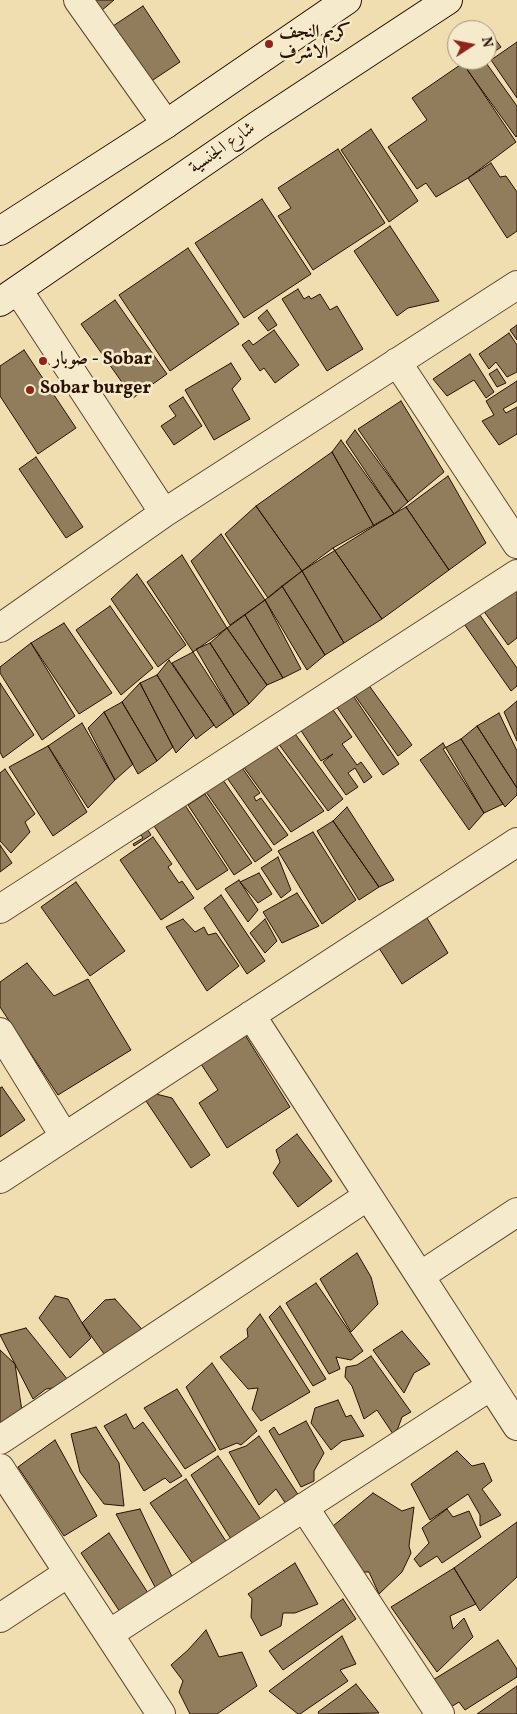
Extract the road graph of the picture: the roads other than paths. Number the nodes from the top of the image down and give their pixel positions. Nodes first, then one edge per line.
1 (78, 0) edge
2 (348, 0) edge
3 (448, 0) edge
4 (166, 124) junction
5 (0, 231) edge
6 (517, 285) edge
7 (9, 296) edge
8 (398, 362) junction
9 (164, 512) junction
10 (517, 544) edge
11 (517, 574) edge
12 (0, 628) edge
13 (517, 842) edge
14 (0, 909) edge
15 (251, 1015) junction
16 (0, 1032) edge
17 (64, 1136) junction
18 (0, 1180) edge
19 (368, 1196) junction
20 (517, 1212) edge
21 (420, 1276) junction
22 (491, 1386) junction
23 (517, 1426) edge
24 (0, 1440) edge
25 (1, 1473) edge
26 (304, 1507) junction
27 (68, 1572) junction
28 (0, 1618) edge
29 (109, 1634) junction
30 (161, 1714) edge
31 (440, 1714) edge

1 - 4 street
2 - 4 street
3 - 7 street, شارع الجنسية
4 - 5 street
6 - 8 street
7 - 9 street
8 - 9 street
8 - 10 street
9 - 12 street
11 - 14 street
13 - 15 street
15 - 17 street
15 - 19 street
16 - 17 street
17 - 18 street
19 - 21 street
19 - 24 street
20 - 21 street
21 - 22 street
22 - 23 street
22 - 26 street
25 - 27 street
26 - 29 street
26 - 31 street
27 - 28 street
27 - 29 street
29 - 30 street

